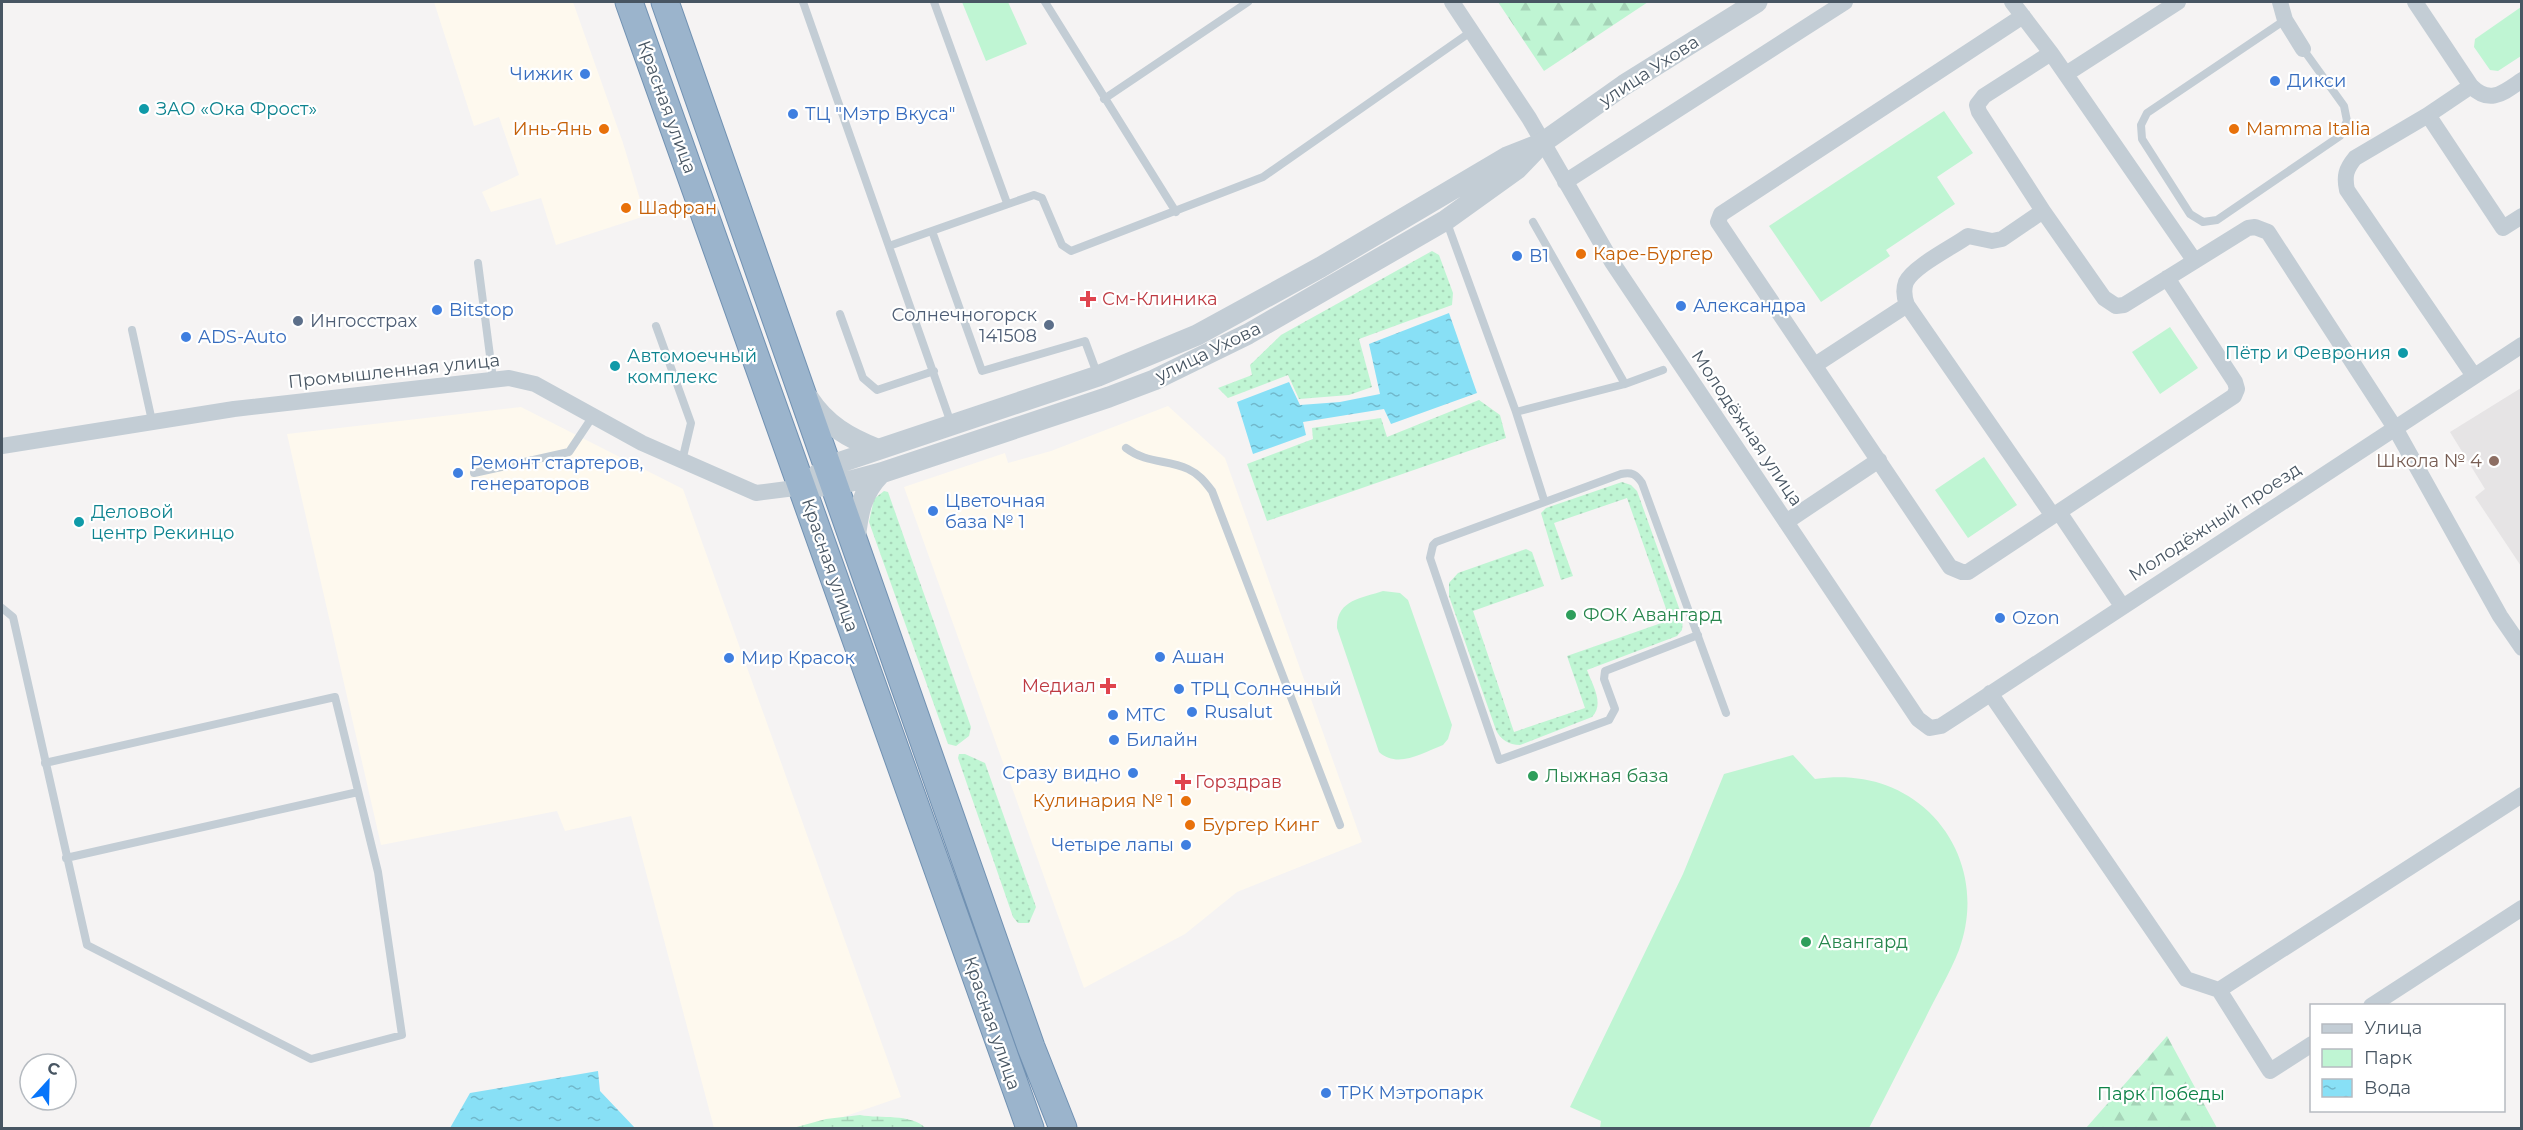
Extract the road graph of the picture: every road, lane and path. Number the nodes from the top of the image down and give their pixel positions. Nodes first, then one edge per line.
1 (629, 2) edge
2 (665, 2) edge
3 (802, 2) edge
4 (934, 2) edge
5 (1045, 2) edge
6 (1248, 2) edge
7 (1452, 2) edge
8 (1757, 2) edge
9 (1845, 2) edge
10 (2012, 2) edge
11 (2178, 2) edge
12 (2280, 2) edge
13 (2415, 2) edge
14 (2023, 16) junction
15 (2285, 20) junction
16 (1472, 31) junction
17 (2303, 49) joint
18 (2051, 53) junction
19 (2066, 74) junction
20 (2522, 81) edge
21 (2471, 86) junction
22 (1104, 99) junction
23 (2428, 115) junction
24 (1542, 143) junction
25 (1565, 182) junction
26 (1007, 203) junction
27 (2043, 211) junction
28 (1176, 212) junction
29 (2522, 216) edge
30 (1446, 220) junction
31 (1533, 222) dead end
32 (932, 231) junction
33 (889, 246) junction
34 (2194, 260) junction
35 (478, 263) dead end
36 (2167, 278) junction
37 (1907, 306) junction
38 (840, 314) dead end
39 (656, 326) dead end
40 (132, 330) dead end
41 (2522, 345) edge
42 (1815, 365) junction
43 (1664, 370) dead end
44 (934, 371) junction
45 (1098, 376) junction
46 (2474, 376) junction
47 (493, 379) junction
48 (1625, 384) junction
49 (801, 385) junction
50 (1516, 412) junction
51 (593, 416) junction
52 (152, 421) junction
53 (952, 426) junction
54 (2395, 428) junction
55 (2, 446) edge
56 (1126, 448) dead end
57 (877, 449) junction
58 (1879, 460) junction
59 (682, 461) junction
60 (474, 473) dead end
61 (881, 473) junction
62 (833, 475) junction
63 (803, 487) junction
64 (1544, 500) junction
65 (2056, 514) junction
66 (1786, 522) junction
67 (855, 540) junction
68 (2122, 606) junction
69 (2, 608) edge
70 (1698, 635) junction
71 (2522, 648) edge
72 (1990, 693) junction
73 (1726, 713) dead end
74 (1930, 728) joint
75 (45, 763) junction
76 (358, 792) junction
77 (2522, 795) edge
78 (1340, 825) dead end
79 (66, 858) junction
80 (2522, 908) edge
81 (2219, 990) junction
82 (2373, 1004) edge
83 (2310, 1045) edge
84 (1030, 1128) edge
85 (1063, 1128) edge

1 - 63 highway, Красная улица
2 - 49 highway, Красная улица
3 - 33 lane
4 - 26 lane
5 - 22 lane
6 - 22 lane
7 - 16 street, Молодёжная улица
8 - 24 street, улица Ухова
9 - 25 street
10 - 14 street
11 - 19 street
12 - 15 street
13 - 21 street
14 - 18 street
14 - 42 street
15 - 17 street
15 - 17 lane
16 - 24 street, Молодёжная улица
16 - 28 lane
18 - 19 street
18 - 27 street
19 - 34 street
20 - 21 street
21 - 23 street
22 - 28 lane
23 - 29 street
23 - 46 street
24 - 25 street, Молодёжная улица
24 - 30 street, улица Ухова
24 - 45 street, улица Ухова
25 - 66 street, Молодёжная улица
26 - 28 lane
26 - 32 lane
27 - 36 street
27 - 37 street
30 - 50 lane
30 - 61 street, улица Ухова
31 - 48 lane
32 - 33 lane
32 - 45 lane
33 - 44 lane
34 - 36 street
34 - 54 street
35 - 47 lane
36 - 65 street
37 - 42 street
37 - 65 street
38 - 44 lane
39 - 59 lane
40 - 52 lane
41 - 46 street, Молодёжный проезд
42 - 58 street
43 - 48 lane
44 - 53 lane
45 - 53 street, улица Ухова
46 - 54 street, Молодёжный проезд
47 - 51 street, Промышленная улица
47 - 52 street, Промышленная улица
48 - 50 lane
49 - 57 street
49 - 62 highway, Красная улица
50 - 64 lane
51 - 59 street, Промышленная улица
51 - 60 lane
52 - 55 street, Промышленная улица
53 - 57 street, улица Ухова
54 - 68 street, Молодёжный проезд
54 - 71 street
56 - 78 lane
57 - 62 street, улица Ухова
58 - 65 street
58 - 66 street
59 - 63 street, Промышленная улица
61 - 62 street, улица Ухова
61 - 67 street
62 - 63 street
62 - 67 highway, Красная улица
63 - 84 highway, Красная улица
64 - 70 lane
64 - 70 lane
65 - 68 street
66 - 74 street, Молодёжная улица
67 - 85 highway, Красная улица
68 - 72 street, Молодёжный проезд
69 - 75 lane
70 - 73 lane
72 - 74 street, Молодёжный проезд
72 - 81 street
75 - 76 lane
75 - 79 lane
76 - 79 lane
76 - 79 lane
77 - 81 street
80 - 82 street
81 - 83 street

